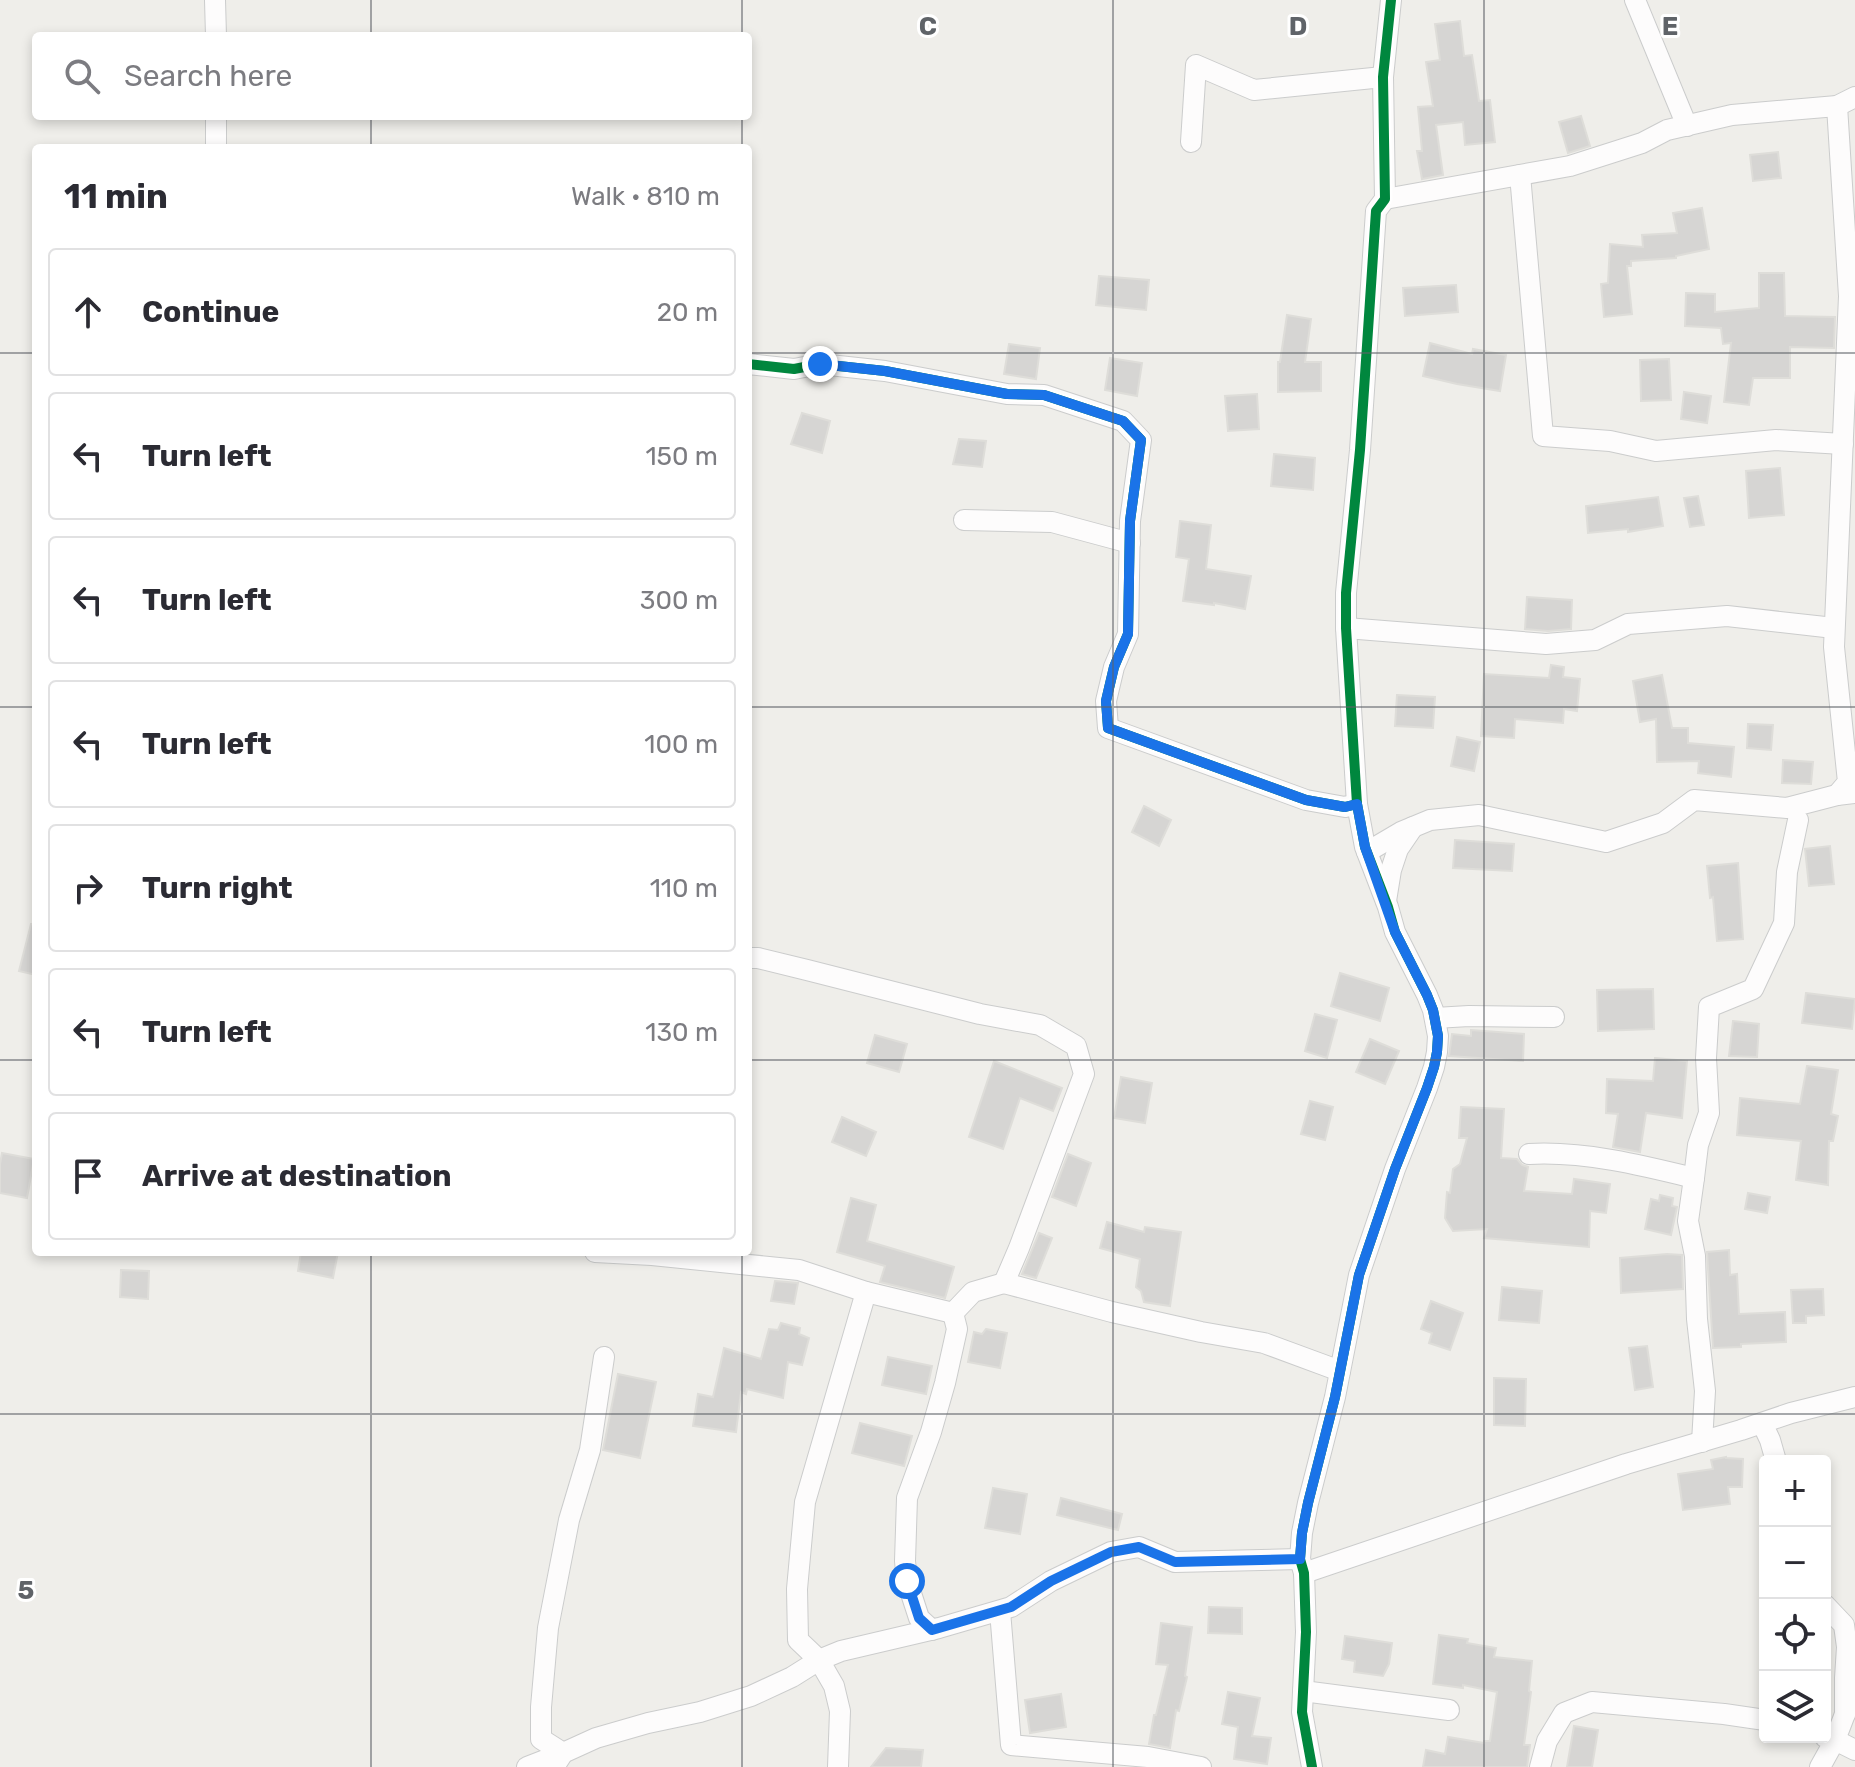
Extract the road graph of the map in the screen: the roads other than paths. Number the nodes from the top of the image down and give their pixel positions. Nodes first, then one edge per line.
1 (215, 0) edge
2 (1391, 0) edge
3 (1635, 0) edge
4 (216, 32) edge
5 (1383, 77) junction
6 (1846, 102) edge
7 (216, 120) edge
8 (1687, 126) junction
9 (1191, 142) dead end
10 (216, 144) edge
11 (1520, 175) junction
12 (1385, 199) junction
13 (752, 364) edge
14 (1843, 444) junction
15 (964, 520) dead end
16 (1130, 543) junction
17 (1346, 628) junction
18 (1834, 628) junction
19 (1846, 794) edge
20 (1357, 804) junction
21 (1798, 820) dead end
22 (1413, 827) junction
23 (1367, 852) junction
24 (1386, 902) junction
25 (752, 958) edge
26 (1554, 1017) dead end
27 (1435, 1018) junction
28 (1529, 1154) dead end
29 (1694, 1178) junction
30 (662, 1256) edge
31 (1004, 1283) junction
32 (866, 1292) junction
33 (953, 1313) junction
34 (604, 1357) dead end
35 (1340, 1371) junction
36 (1855, 1397) edge
37 (1762, 1423) junction
38 (1702, 1442) junction
39 (1774, 1455) edge
40 (1302, 1566) junction
41 (1000, 1611) junction
42 (1831, 1611) edge
43 (932, 1630) junction
44 (819, 1660) junction
45 (1855, 1688) edge
46 (1303, 1691) junction
47 (1449, 1710) dead end
48 (1845, 1714) junction
49 (1759, 1719) edge
50 (1831, 1736) edge
51 (1831, 1738) edge
52 (1828, 1743) edge
53 (1855, 1750) edge
54 (558, 1760) edge
55 (527, 1767) edge
56 (838, 1767) edge
57 (1201, 1767) edge
58 (1312, 1767) edge
59 (1540, 1767) edge
60 (1820, 1767) edge

1 - 4 street
2 - 5 street
3 - 8 street
5 - 9 street
5 - 12 street
6 - 8 street
6 - 14 street
7 - 10 street
8 - 11 street
11 - 12 street
11 - 14 street
12 - 17 street
13 - 16 street
14 - 18 street
15 - 16 street
16 - 20 street
17 - 18 street
17 - 20 street
18 - 19 street
19 - 22 street
20 - 23 street
21 - 29 street
22 - 23 street
22 - 24 street
23 - 24 street
24 - 27 street
25 - 31 street
26 - 27 street
27 - 35 street
28 - 29 street
29 - 38 street
30 - 32 street
31 - 33 street
31 - 35 street
32 - 33 street
32 - 44 street
33 - 43 street
34 - 54 street
35 - 40 street
36 - 37 street
37 - 38 street
37 - 39 street
38 - 40 street
40 - 41 street
40 - 46 street
41 - 43 street
41 - 57 street
42 - 48 street
43 - 44 street
44 - 54 street
44 - 56 street
45 - 48 street
46 - 47 street
46 - 58 street
48 - 50 street
49 - 59 street
51 - 53 street
52 - 60 street
54 - 55 street

